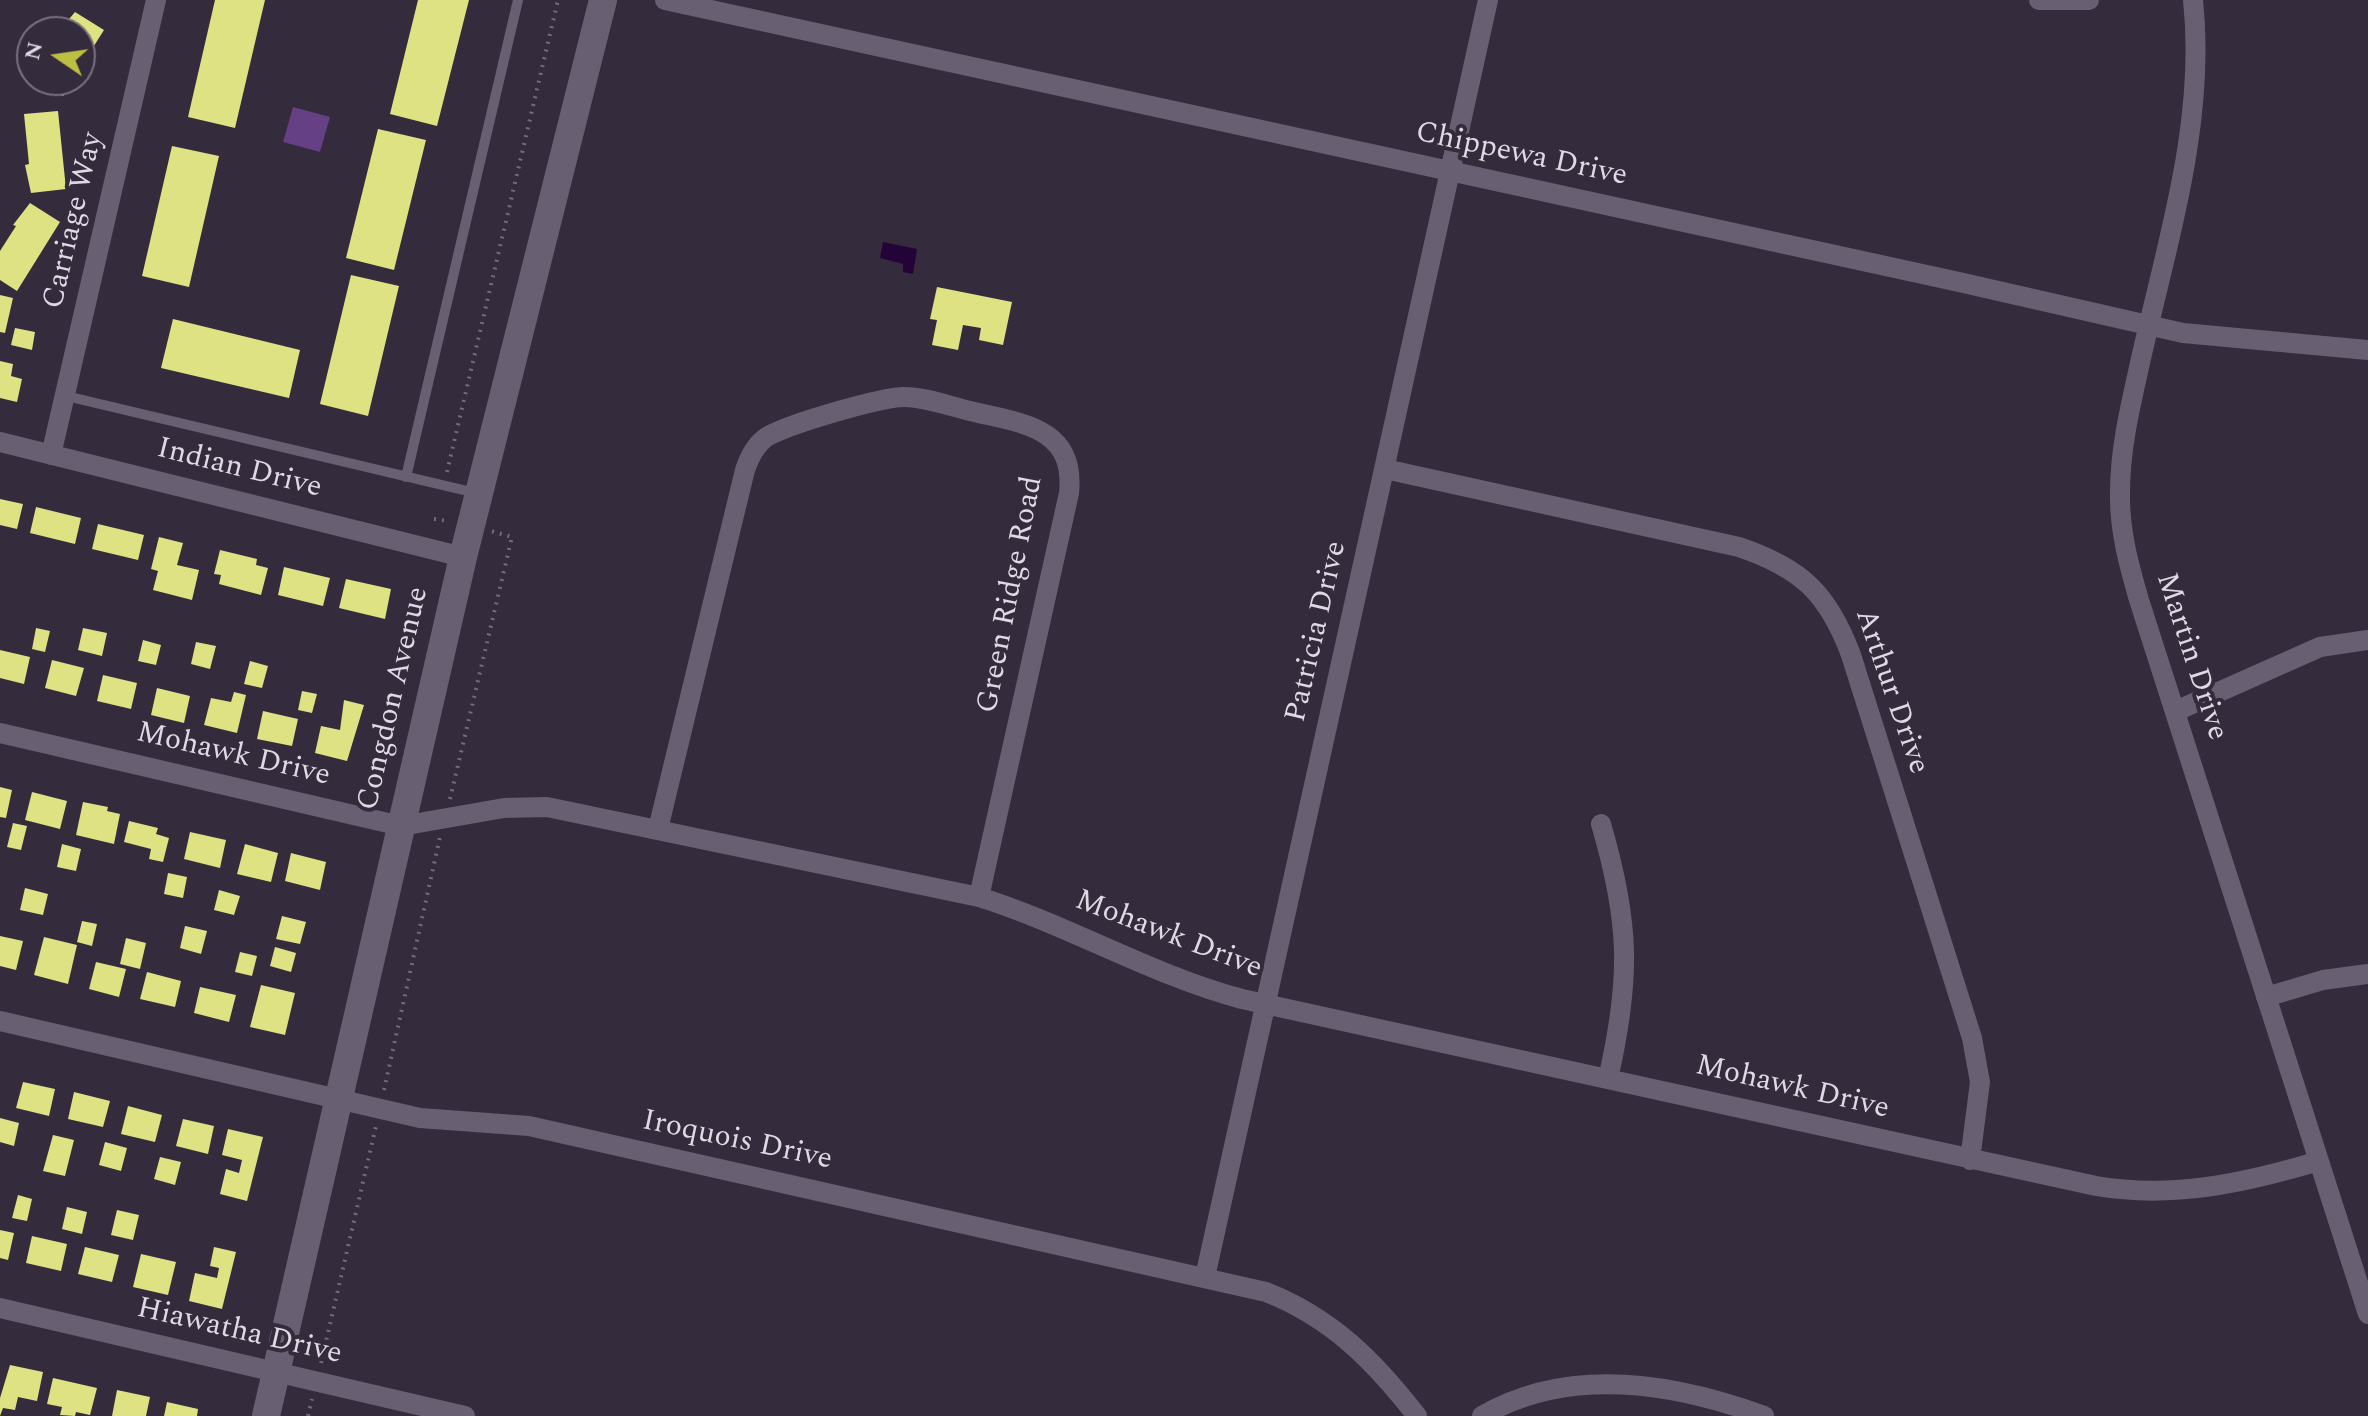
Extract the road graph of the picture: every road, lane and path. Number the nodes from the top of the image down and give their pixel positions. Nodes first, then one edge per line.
1 (156, 0) edge
2 (518, 0) edge
3 (558, 0) edge
4 (603, 0) edge
5 (665, 0) edge
6 (1488, 0) edge
7 (2039, 0) edge
8 (2089, 0) edge
9 (2193, 0) edge
10 (1452, 172) junction
11 (2148, 327) junction
12 (2368, 350) edge
13 (66, 396) junction
14 (0, 442) edge
15 (51, 455) junction
16 (1385, 469) junction
17 (447, 472) dead end
18 (406, 477) junction
19 (479, 494) junction
20 (434, 519) dead end
21 (454, 522) dead end
22 (492, 531) dead end
23 (463, 557) junction
24 (2368, 640) edge
25 (2176, 711) junction
26 (0, 733) edge
27 (450, 799) dead end
28 (1601, 824) dead end
29 (401, 826) junction
30 (658, 829) junction
31 (440, 842) dead end
32 (979, 897) junction
33 (2368, 974) edge
34 (2266, 997) junction
35 (1266, 1005) junction
36 (0, 1021) edge
37 (1608, 1079) junction
38 (383, 1095) dead end
39 (339, 1100) junction
40 (376, 1127) dead end
41 (1970, 1160) junction
42 (2319, 1161) junction
43 (1205, 1277) junction
44 (0, 1308) edge
45 (2368, 1314) edge
46 (321, 1363) dead end
47 (276, 1372) junction
48 (311, 1405) dead end
49 (266, 1416) edge
50 (308, 1416) edge
51 (465, 1416) edge
52 (1417, 1416) edge
53 (1482, 1416) edge
54 (1764, 1416) edge

1 - 13 street, Carriage Way
2 - 18 lane
3 - 17 path
4 - 19 street, Congdon Avenue
5 - 10 street, Chippewa Drive
6 - 10 street, Patricia Drive
7 - 8 street
9 - 11 street, Martin Drive
10 - 11 street, Chippewa Drive
10 - 16 street, Patricia Drive
11 - 12 street, Chippewa Drive
11 - 25 street, Martin Drive
13 - 15 street, Carriage Way
13 - 18 lane
14 - 15 street, Indian Drive
15 - 23 street, Indian Drive
16 - 35 street, Patricia Drive
16 - 41 street, Arthur Drive
18 - 19 lane
19 - 23 street, Congdon Avenue
20 - 21 path
22 - 27 path
23 - 29 street, Congdon Avenue
24 - 25 street
25 - 34 street, Martin Drive
26 - 29 street, Mohawk Drive
28 - 37 street
29 - 30 street, Mohawk Drive
29 - 39 street, Congdon Avenue
30 - 32 street, Mohawk Drive
30 - 32 street, Green Ridge Road
31 - 38 path
32 - 35 street, Mohawk Drive
33 - 34 street
34 - 42 street, Martin Drive
35 - 37 street, Mohawk Drive
35 - 43 street, Patricia Drive
36 - 39 street, Iroquois Drive
37 - 41 street, Mohawk Drive
39 - 43 street, Iroquois Drive
39 - 47 street, Congdon Avenue
40 - 46 path
41 - 42 street, Mohawk Drive
42 - 45 street, Martin Drive
43 - 52 street, Iroquois Drive
44 - 47 street, Hiawatha Drive
47 - 49 street, Congdon Avenue
47 - 51 street, Hiawatha Drive
48 - 50 path
53 - 54 street

